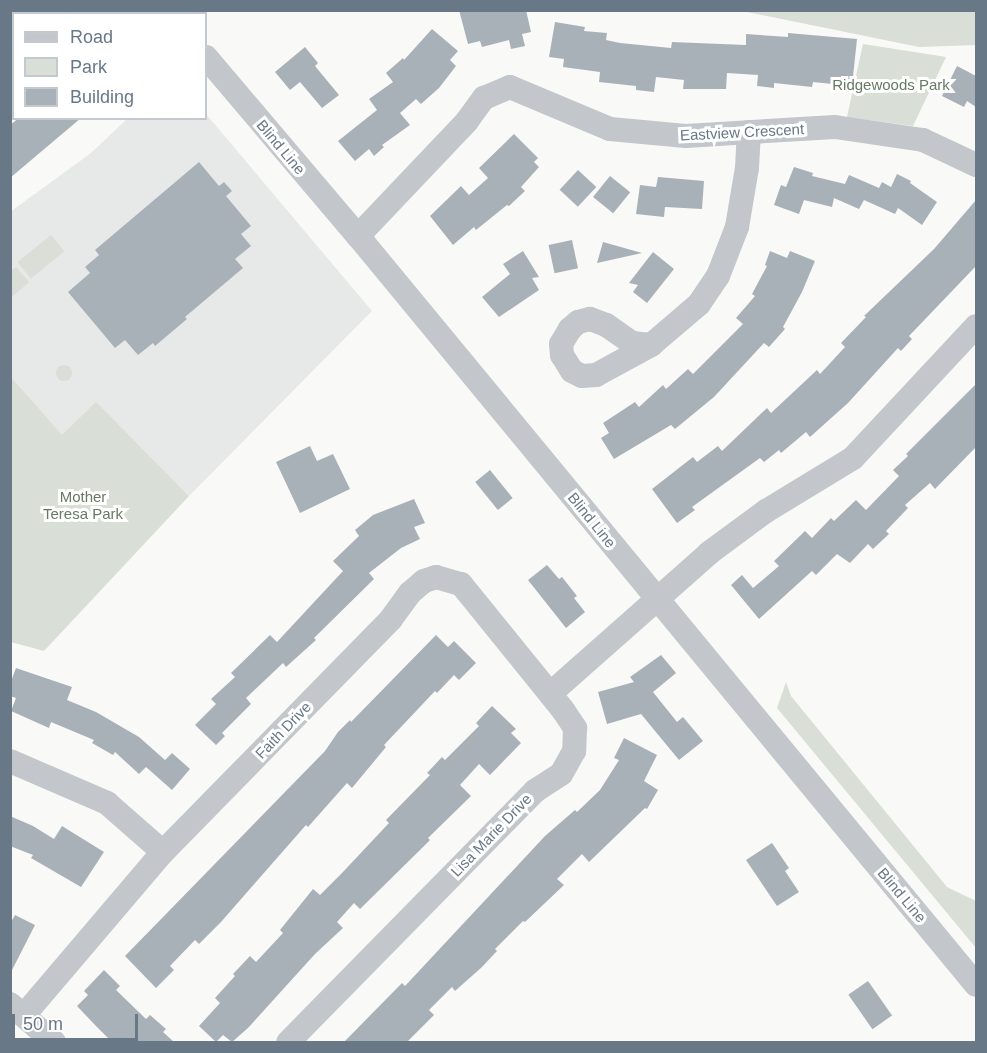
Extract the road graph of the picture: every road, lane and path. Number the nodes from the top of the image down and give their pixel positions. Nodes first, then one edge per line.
1 (207, 58) edge
2 (749, 132) junction
3 (976, 165) edge
4 (358, 236) junction
5 (976, 326) edge
6 (651, 345) dead end
7 (657, 600) junction
8 (551, 693) junction
9 (10, 761) edge
10 (163, 852) junction
11 (976, 985) edge
12 (18, 1009) edge
13 (54, 1042) edge
14 (288, 1042) edge

1 - 4 street, Blind Line
2 - 3 street, Eastview Crescent
2 - 4 street, Eastview Crescent
2 - 6 street
4 - 7 street, Blind Line
5 - 7 street
7 - 8 street
7 - 11 street, Blind Line
8 - 10 street, Faith Drive
8 - 14 street, Lisa Marie Drive
9 - 10 street
10 - 12 street, Faith Drive
12 - 13 street

